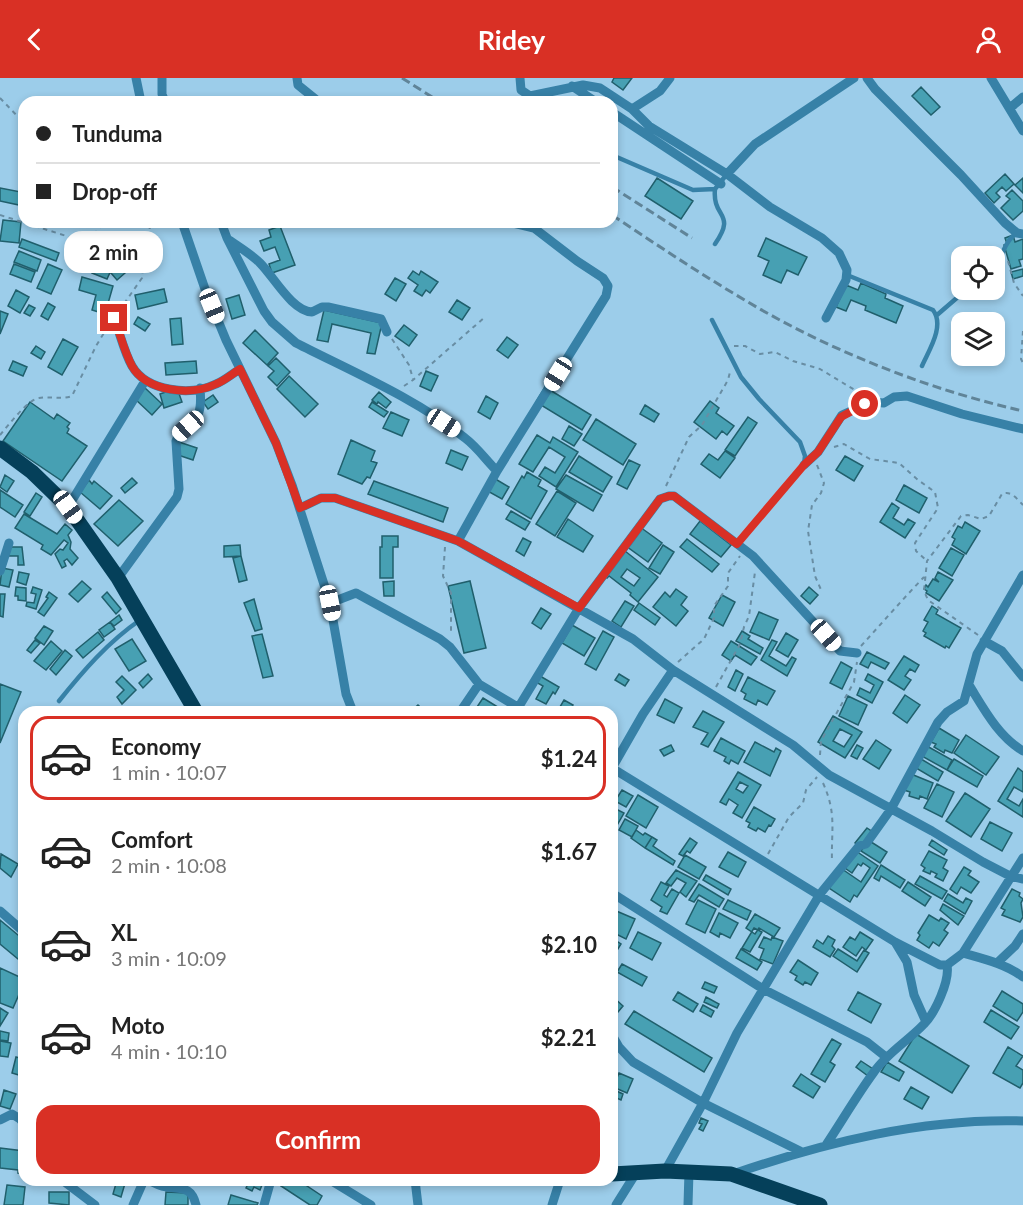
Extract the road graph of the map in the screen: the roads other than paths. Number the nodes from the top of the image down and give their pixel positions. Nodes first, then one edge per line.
1 (136, 78) edge
2 (162, 78) edge
3 (297, 78) edge
4 (519, 78) edge
5 (670, 78) edge
6 (854, 78) edge
7 (867, 78) edge
8 (991, 78) edge
9 (572, 86) junction
10 (140, 96) edge
11 (164, 96) edge
12 (312, 96) edge
13 (587, 96) edge
14 (612, 96) edge
15 (1023, 97) edge
16 (618, 100) edge
17 (1010, 108) junction
18 (632, 110) junction
19 (618, 116) edge
20 (1023, 131) edge
21 (618, 159) edge
22 (727, 174) junction
23 (718, 187) junction
24 (184, 228) edge
25 (223, 228) edge
26 (534, 228) edge
27 (1020, 234) edge
28 (227, 238) junction
29 (715, 244) dead end
30 (1005, 249) edge
31 (847, 275) junction
32 (954, 300) edge
33 (937, 315) junction
34 (114, 318) road end
35 (826, 318) dead end
36 (712, 320) dead end
37 (387, 332) road end
38 (922, 366) dead end
39 (240, 369) junction
40 (145, 381) junction
41 (200, 388) junction
42 (1023, 429) edge
43 (0, 448) edge
44 (804, 465) junction
45 (496, 471) junction
46 (68, 507) junction
47 (300, 508) junction
48 (458, 541) junction
49 (9, 543) dead end
50 (741, 547) junction
51 (0, 571) edge
52 (1023, 575) edge
53 (118, 578) junction
54 (330, 603) junction
55 (579, 608) junction
56 (142, 619) junction
57 (985, 641) junction
58 (856, 653) road end
59 (672, 669) junction
60 (1023, 677) edge
61 (480, 684) junction
62 (969, 685) junction
63 (59, 701) dead end
64 (193, 706) edge
65 (351, 706) edge
66 (464, 706) edge
67 (516, 706) edge
68 (524, 706) edge
69 (1023, 751) edge
70 (618, 758) edge
71 (618, 772) edge
72 (891, 809) junction
73 (1023, 858) edge
74 (1010, 876) junction
75 (1023, 879) edge
76 (820, 894) junction
77 (618, 897) edge
78 (0, 911) edge
79 (18, 927) edge
80 (1023, 934) edge
81 (896, 942) junction
82 (963, 953) junction
83 (997, 963) junction
84 (947, 965) junction
85 (1023, 977) edge
86 (763, 989) junction
87 (926, 1022) junction
88 (618, 1044) edge
89 (886, 1057) junction
90 (703, 1103) junction
91 (18, 1118) edge
92 (0, 1120) edge
93 (1023, 1121) edge
94 (826, 1145) junction
95 (800, 1151) junction
96 (665, 1171) junction
97 (689, 1172) junction
98 (636, 1173) junction
99 (618, 1174) edge
100 (731, 1174) junction
101 (70, 1186) edge
102 (141, 1186) edge
103 (163, 1186) edge
104 (269, 1186) edge
105 (340, 1186) edge
106 (416, 1186) edge
107 (558, 1186) edge
108 (96, 1205) edge
109 (133, 1205) edge
110 (196, 1205) edge
111 (264, 1205) edge
112 (371, 1205) edge
113 (418, 1205) edge
114 (552, 1205) edge
115 (616, 1205) edge
116 (688, 1205) edge
117 (820, 1205) edge

1 - 10 street
2 - 11 street
3 - 12 street
4 - 9 street
5 - 18 street
6 - 22 street
7 - 27 street
8 - 17 street
9 - 13 street
9 - 14 street
15 - 17 street
16 - 18 street
17 - 20 street
18 - 22 street
19 - 23 street
21 - 23 lane
22 - 23 lane
22 - 31 street
23 - 29 lane
24 - 39 street
25 - 28 street
26 - 45 street
27 - 30 lane
28 - 37 street
28 - 45 street
31 - 33 lane
31 - 35 street
32 - 33 lane
33 - 38 lane
34 - 40 street
36 - 44 lane
39 - 41 street
39 - 47 street
40 - 41 street
40 - 46 street
41 - 53 street
42 - 44 street
43 - 46 main road
44 - 50 lane
45 - 48 street
46 - 53 main road
47 - 48 street
47 - 54 street
48 - 55 street
49 - 51 street
50 - 55 street
50 - 58 street
52 - 57 street
53 - 56 main road
54 - 61 street
54 - 65 street
55 - 59 street
55 - 68 street
56 - 63 lane
56 - 64 main road
57 - 60 street
57 - 62 street
59 - 70 street
59 - 72 street
61 - 66 street
61 - 67 street
62 - 69 street
62 - 72 street
71 - 76 street
72 - 74 street
72 - 76 street
73 - 74 street
74 - 75 street
74 - 82 street
76 - 81 street
76 - 86 street
77 - 86 street
78 - 79 street
80 - 83 street
81 - 84 street
81 - 87 street
82 - 83 street
82 - 84 street
83 - 85 street
84 - 87 street
86 - 89 street
86 - 90 street
87 - 89 street
88 - 90 street
89 - 94 street
90 - 95 street
90 - 96 street
91 - 92 street
93 - 94 street
94 - 95 street
95 - 100 street
96 - 97 main road
96 - 98 main road
97 - 100 main road
97 - 116 street
98 - 99 main road
98 - 115 street
100 - 117 main road
101 - 108 street
102 - 109 street
103 - 110 street
104 - 111 street
105 - 112 street
106 - 113 street
107 - 114 street

